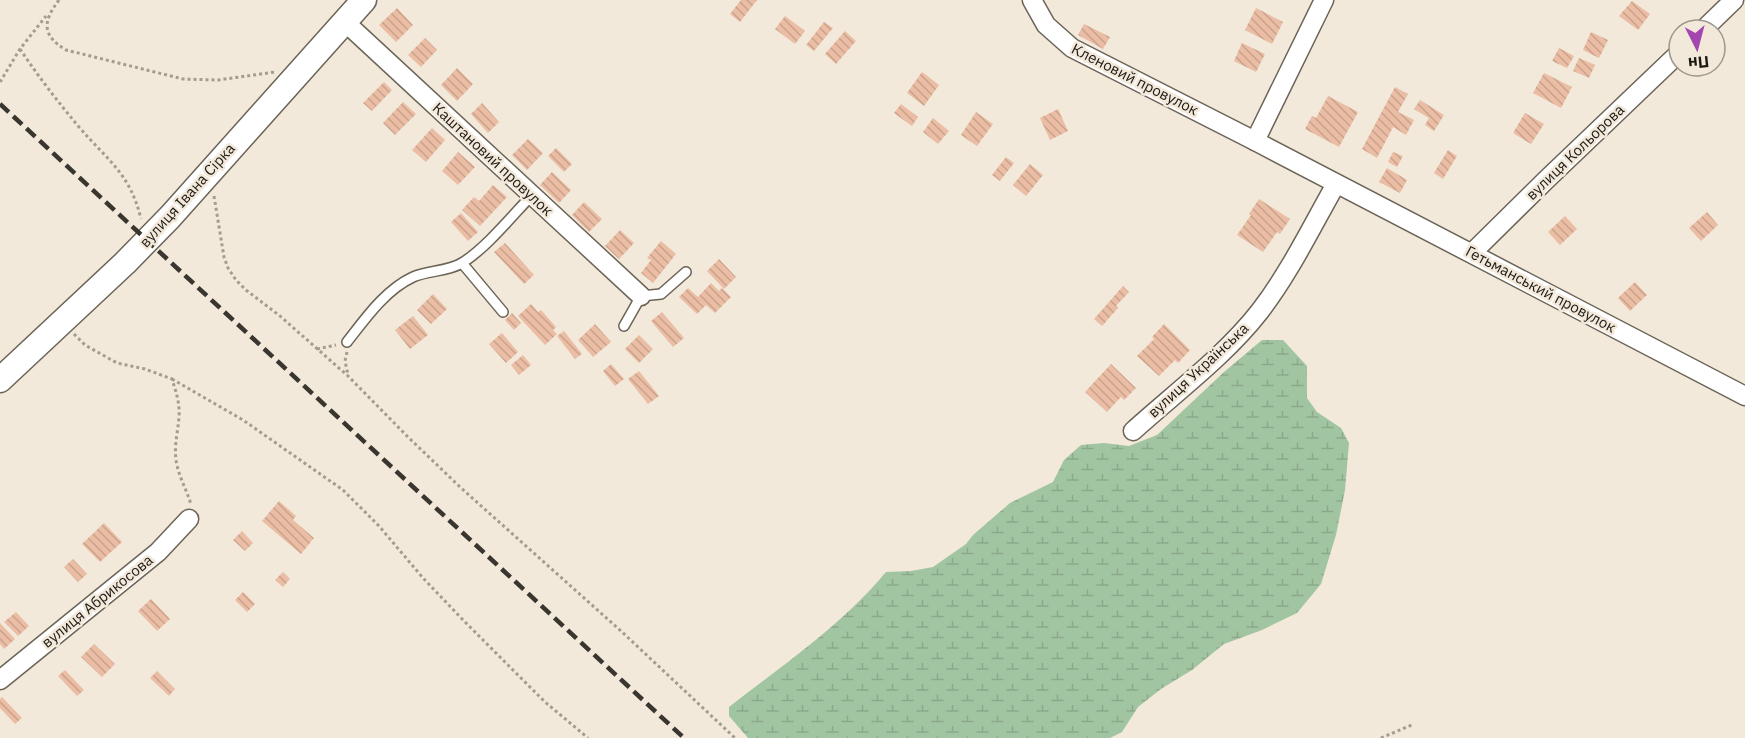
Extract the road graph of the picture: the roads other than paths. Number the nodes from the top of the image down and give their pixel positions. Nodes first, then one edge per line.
1 (364, 0) edge
2 (1032, 0) edge
3 (1324, 0) edge
4 (1734, 0) edge
5 (1715, 18) edge
6 (345, 22) junction
7 (1667, 64) edge
8 (1255, 141) junction
9 (1336, 184) junction
10 (532, 195) junction
11 (1472, 254) junction
12 (462, 263) junction
13 (686, 272) dead end
14 (641, 296) junction
15 (503, 312) dead end
16 (624, 326) dead end
17 (347, 342) dead end
18 (0, 380) edge
19 (1745, 396) edge
20 (1133, 430) dead end
21 (189, 519) road end
22 (0, 680) edge

1 - 6 street, вулиця Івана Сірка
2 - 8 street, Кленовий провулок
3 - 8 street
4 - 5 street
6 - 10 street, Каштановий провулок
6 - 18 street, вулиця Івана Сірка
7 - 11 street, вулиця Кольорова
8 - 9 street, Кленовий провулок
9 - 11 street, Гетьманський провулок
9 - 20 street, вулиця Українська
10 - 12 lane
10 - 14 street, Каштановий провулок
11 - 19 street, Гетьманський провулок
12 - 15 lane
12 - 17 lane
13 - 14 lane
14 - 16 lane
21 - 22 street, вулиця Абрикосова

